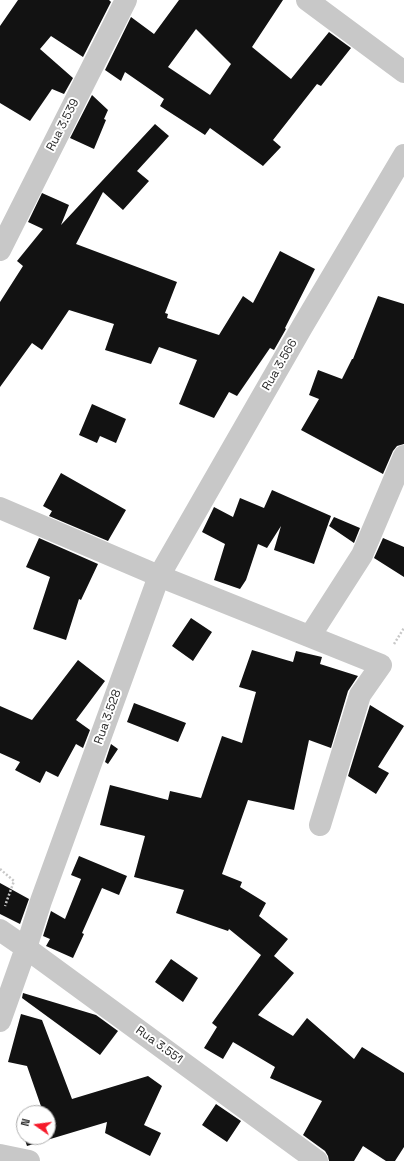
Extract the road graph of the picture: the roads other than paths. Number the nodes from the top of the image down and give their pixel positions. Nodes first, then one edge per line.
1 (126, 0) edge
2 (306, 0) edge
3 (404, 72) edge
4 (404, 155) edge
5 (0, 250) edge
6 (404, 456) edge
7 (0, 508) edge
8 (159, 576) junction
9 (310, 636) junction
10 (320, 825) dead end
11 (0, 930) edge
12 (26, 948) junction
13 (0, 1021) edge
14 (0, 1155) edge
15 (29, 1161) edge
16 (317, 1161) edge

1 - 5 street, Rua 3.539
2 - 3 street
4 - 8 street, Rua 3.566
6 - 9 street
7 - 8 street
8 - 9 street
8 - 12 street, Rua 3.528
9 - 10 street
11 - 12 street, Rua 3.551
12 - 13 street, Rua 3.528
12 - 16 street, Rua 3.551
14 - 15 street

